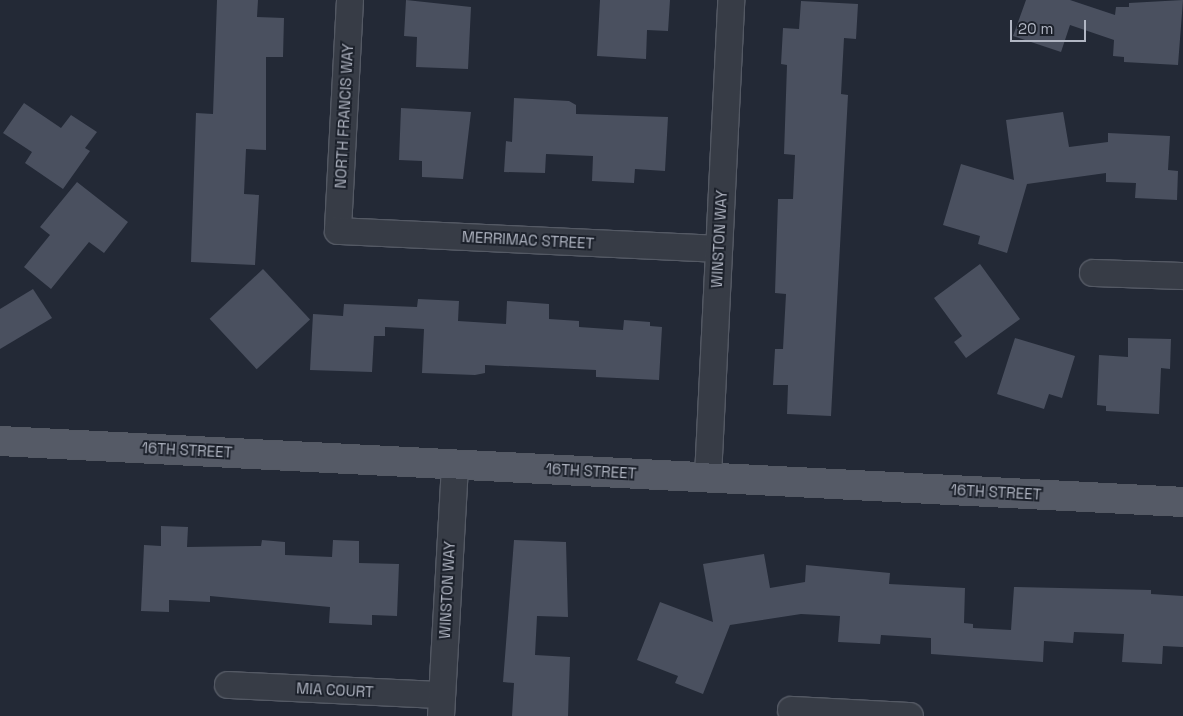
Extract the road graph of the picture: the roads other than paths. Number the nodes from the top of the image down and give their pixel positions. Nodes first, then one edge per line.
1 (350, 0) edge
2 (731, 0) edge
3 (338, 232) joint
4 (718, 249) junction
5 (1093, 273) dead end
6 (1183, 276) edge
7 (0, 441) edge
8 (455, 464) junction
9 (708, 478) junction
10 (1183, 502) edge
11 (228, 685) dead end
12 (441, 705) edge
13 (791, 710) dead end
14 (910, 716) edge

1 - 3 street, NORTH FRANCIS WAY
2 - 4 street, WINSTON WAY
3 - 4 street, MERRIMAC STREET
4 - 9 street, WINSTON WAY
5 - 6 street
7 - 8 main road, 16TH STREET
8 - 9 main road, 16TH STREET
8 - 12 street, WINSTON WAY
9 - 10 main road, 16TH STREET
11 - 12 street, MIA COURT
13 - 14 street

